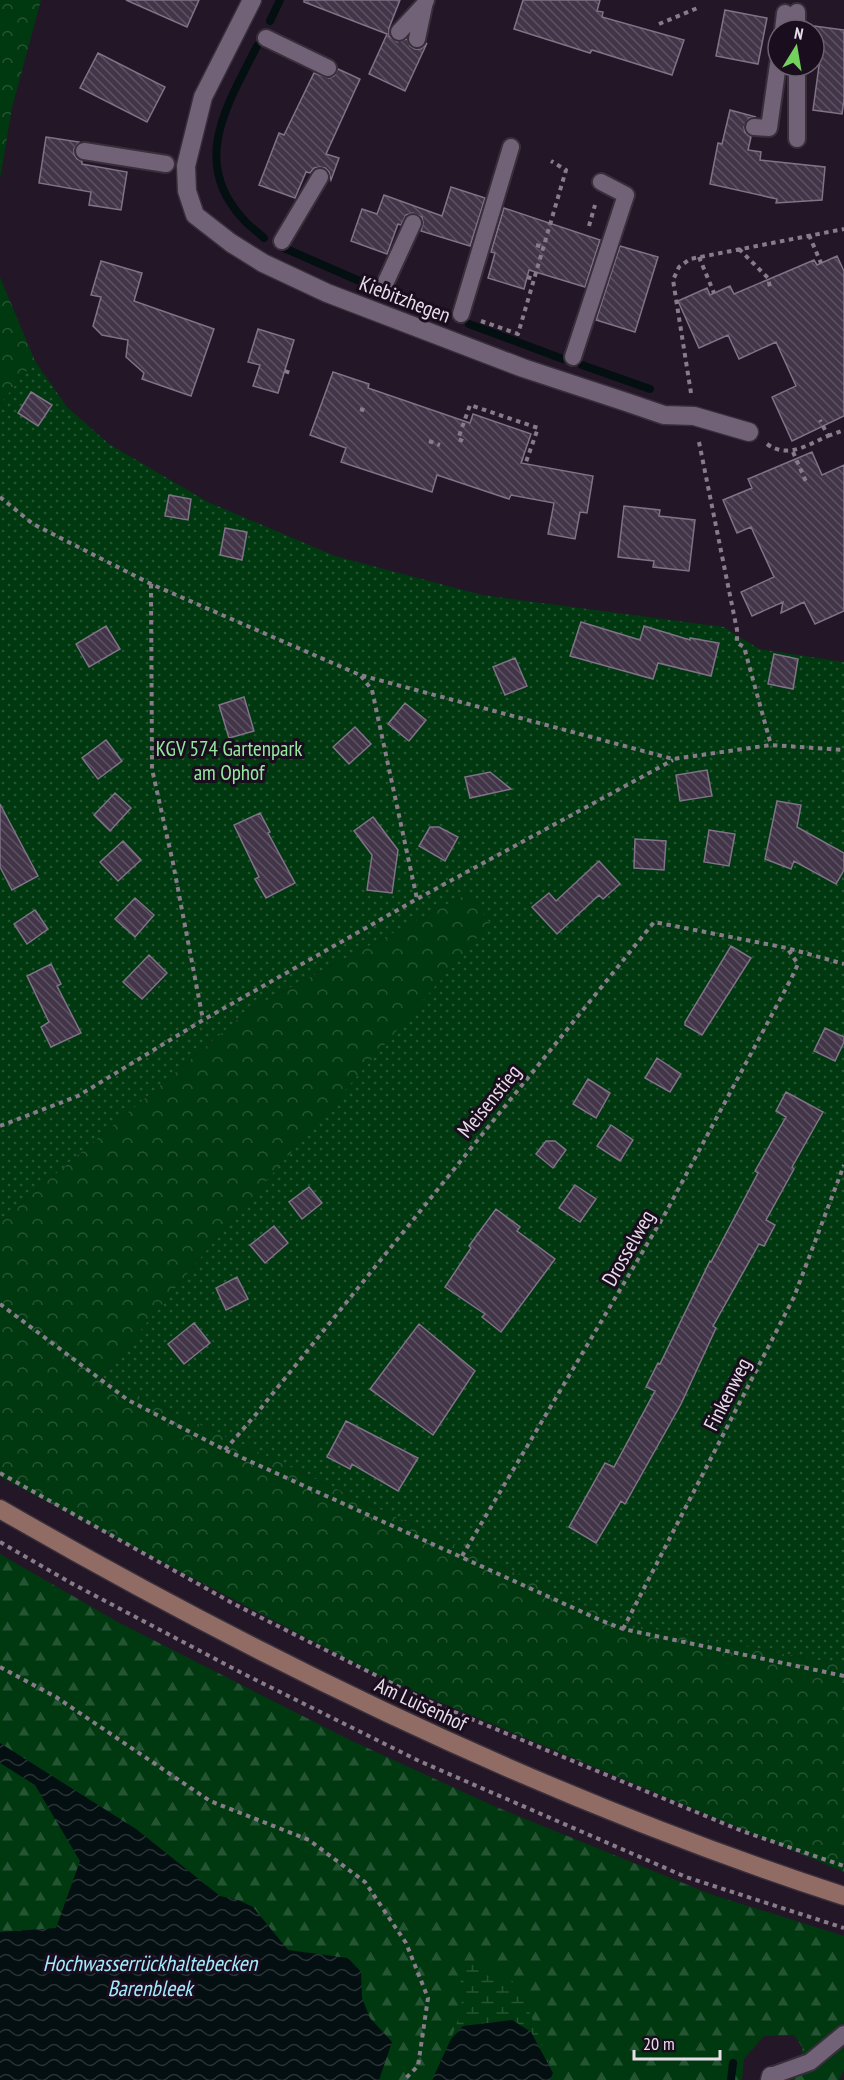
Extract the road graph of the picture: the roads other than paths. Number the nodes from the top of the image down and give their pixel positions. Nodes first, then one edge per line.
1 (252, 0) edge
2 (425, 3) edge
3 (399, 32) dead end
4 (266, 38) dead end
5 (417, 39) dead end
6 (328, 68) dead end
7 (776, 78) edge
8 (797, 78) edge
9 (754, 128) dead end
10 (796, 139) dead end
11 (512, 146) dead end
12 (84, 151) dead end
13 (166, 164) dead end
14 (320, 177) dead end
15 (599, 190) road end
16 (413, 223) dead end
17 (282, 241) dead end
18 (384, 286) dead end
19 (461, 314) road end
20 (576, 353) dead end
21 (749, 432) road end
22 (0, 1509) edge
23 (844, 1896) edge
24 (844, 2034) edge
25 (771, 2078) edge

1 - 21 street, Kiebitzhegen
2 - 3 lane
2 - 5 lane
4 - 6 lane
7 - 9 lane
8 - 10 lane
11 - 19 lane
12 - 13 lane
14 - 17 lane
15 - 20 lane
16 - 18 lane
22 - 23 main road, Am Luisenhof
24 - 25 lane

